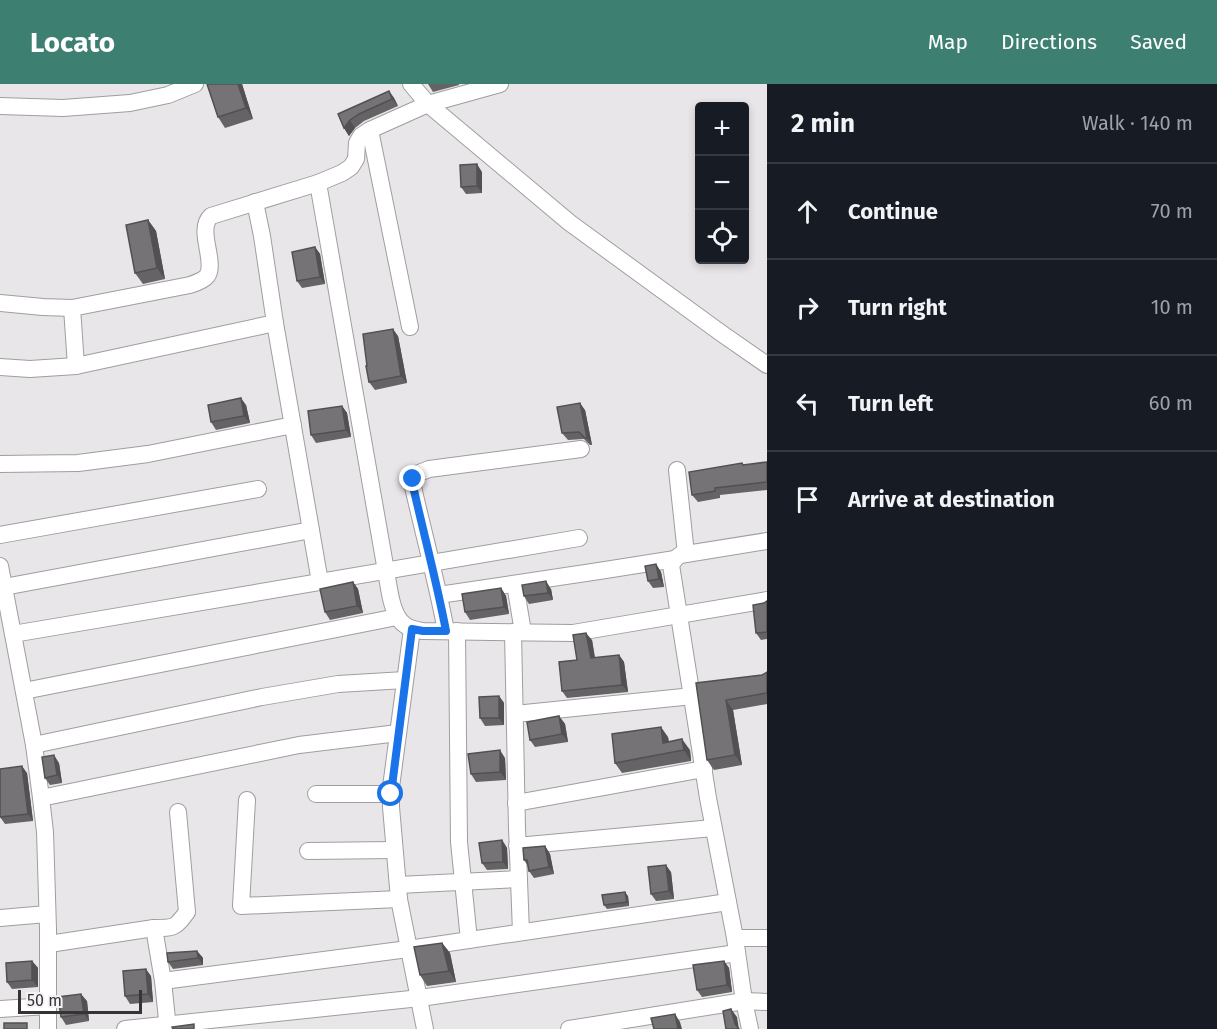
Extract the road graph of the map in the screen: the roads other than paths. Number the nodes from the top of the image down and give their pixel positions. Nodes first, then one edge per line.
1 (195, 84) edge
2 (411, 84) edge
3 (500, 84) edge
4 (462, 89) edge
5 (428, 104) junction
6 (0, 106) edge
7 (369, 130) junction
8 (318, 183) junction
9 (255, 202) junction
10 (0, 303) edge
11 (72, 308) junction
12 (275, 323) junction
13 (410, 327) dead end
14 (767, 365) edge
15 (76, 366) junction
16 (0, 367) edge
17 (293, 425) junction
18 (581, 449) dead end
19 (0, 464) edge
20 (677, 470) dead end
21 (258, 489) dead end
22 (311, 530) junction
23 (0, 535) edge
24 (579, 538) dead end
25 (767, 542) edge
26 (680, 556) junction
27 (430, 563) junction
28 (0, 566) edge
29 (386, 571) junction
30 (320, 582) junction
31 (514, 584) junction
32 (4, 587) junction
33 (439, 595) junction
34 (767, 600) edge
35 (680, 616) junction
36 (397, 617) junction
37 (412, 629) junction
38 (451, 631) junction
39 (518, 632) junction
40 (13, 634) junction
41 (405, 680) junction
42 (695, 688) junction
43 (24, 691) junction
44 (515, 714) junction
45 (398, 734) junction
46 (34, 745) junction
47 (704, 769) junction
48 (316, 794) dead end
49 (391, 794) junction
50 (41, 798) junction
51 (247, 800) dead end
52 (516, 803) junction
53 (178, 812) dead end
54 (713, 828) junction
55 (518, 846) junction
56 (394, 850) junction
57 (308, 851) dead end
58 (519, 879) junction
59 (463, 882) junction
60 (398, 892) junction
61 (728, 902) junction
62 (47, 914) junction
63 (0, 918) edge
64 (154, 928) junction
65 (521, 933) junction
66 (767, 938) edge
67 (469, 940) junction
68 (49, 944) junction
69 (736, 946) junction
70 (408, 949) junction
71 (163, 981) junction
72 (420, 998) junction
73 (744, 1001) junction
74 (767, 1002) edge
75 (48, 1006) junction
76 (0, 1009) edge
77 (168, 1027) edge
78 (48, 1029) edge
79 (125, 1029) edge
80 (425, 1029) edge
81 (568, 1029) edge
82 (750, 1029) edge

1 - 6 street
2 - 5 street
3 - 4 street
4 - 5 street
5 - 7 street
5 - 14 street
7 - 8 street
7 - 13 street
8 - 9 street
8 - 29 street
9 - 11 street
9 - 12 street
10 - 11 street
11 - 15 street
12 - 15 street
12 - 17 street
15 - 16 street
17 - 19 street
17 - 22 street
18 - 27 street
20 - 26 street
21 - 23 street
22 - 30 street
22 - 32 street
24 - 27 street
25 - 26 street
26 - 31 street
26 - 35 street
27 - 29 street
27 - 33 street
28 - 32 street
29 - 30 street
29 - 36 street
30 - 40 street
31 - 33 street
31 - 39 street
32 - 40 street
33 - 38 street
34 - 35 street
35 - 39 street
35 - 42 street
36 - 37 street
36 - 43 street
37 - 38 street
37 - 41 street
38 - 39 street
38 - 59 street
39 - 44 street
40 - 43 street
41 - 45 street
41 - 46 street
42 - 44 street
42 - 47 street
43 - 46 street
44 - 52 street
45 - 49 street
45 - 50 street
46 - 50 street
47 - 52 street
47 - 54 street
48 - 49 street
49 - 56 street
50 - 62 street
51 - 60 street
52 - 55 street
53 - 64 street
54 - 55 street
54 - 61 street
55 - 58 street
56 - 57 street
56 - 60 street
58 - 59 street
58 - 65 street
59 - 60 street
59 - 67 street
60 - 70 street
61 - 65 street
61 - 69 street
62 - 63 street
62 - 68 street
64 - 68 street
64 - 71 street
65 - 67 street
66 - 69 street
67 - 70 street
68 - 75 street
69 - 72 street
69 - 73 street
70 - 71 street
70 - 72 street
71 - 77 street
72 - 77 street
72 - 80 street
73 - 74 street
73 - 81 street
73 - 82 street
75 - 76 street
75 - 78 street
77 - 79 street

